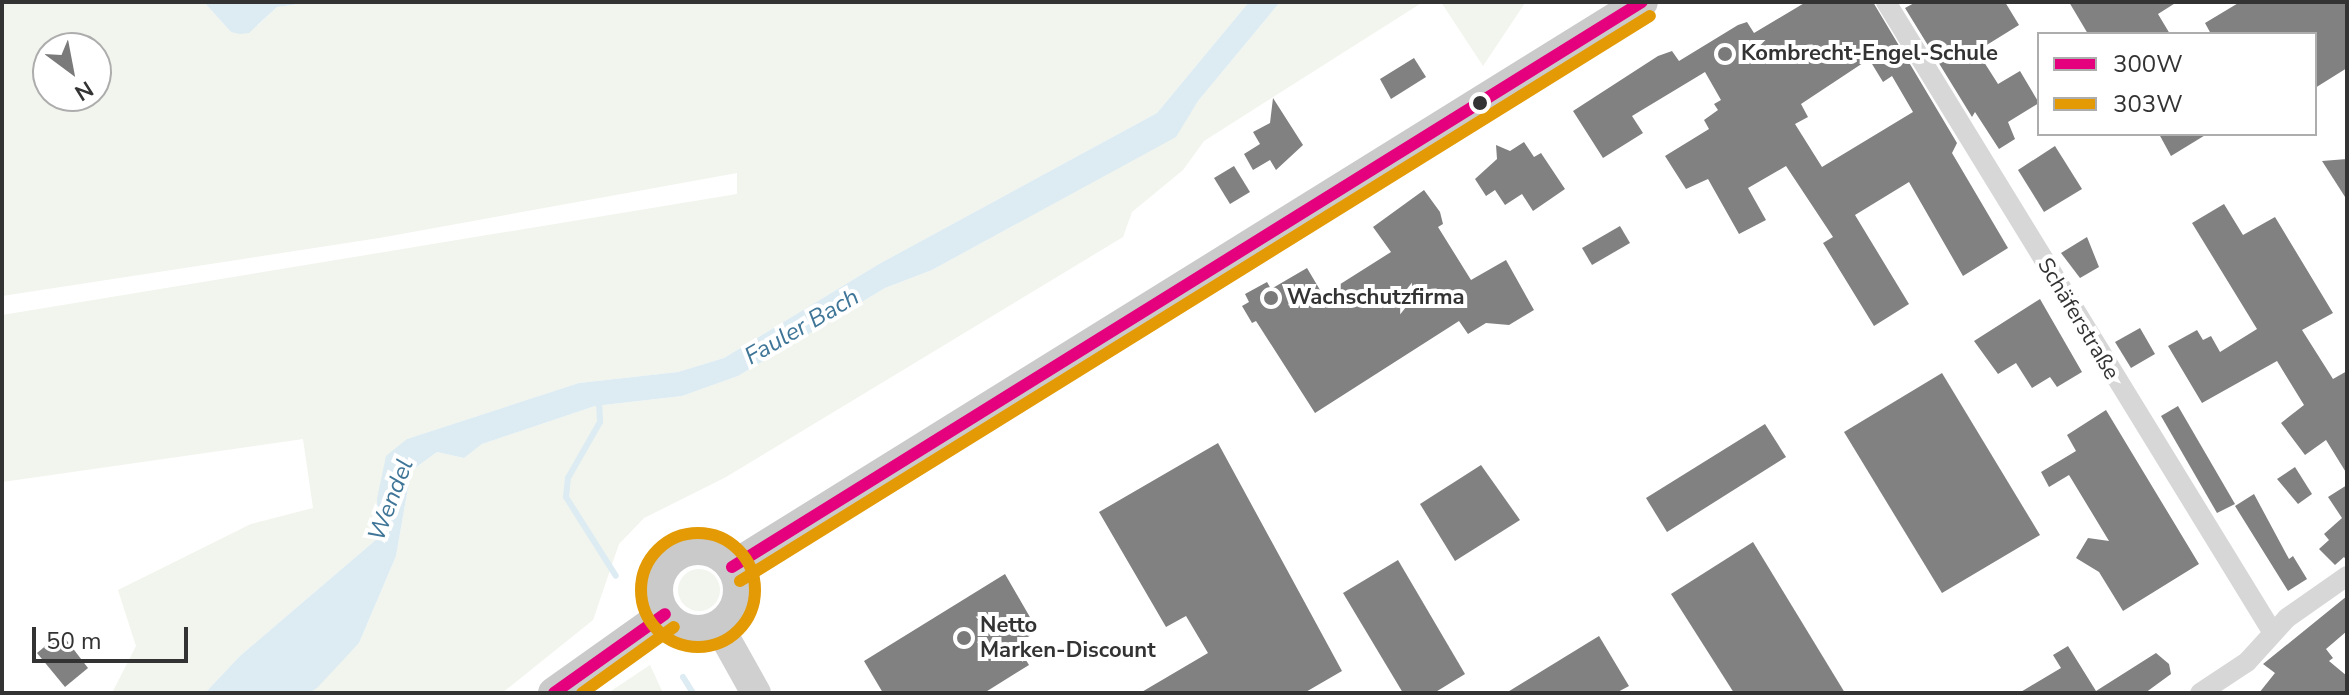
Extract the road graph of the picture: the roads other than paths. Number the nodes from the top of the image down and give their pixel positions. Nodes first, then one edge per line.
1 (1642, 2) edge
2 (1886, 2) edge
3 (732, 567) junction
4 (2347, 576) edge
5 (665, 614) junction
6 (718, 625) junction
7 (2273, 633) junction
8 (554, 693) edge
9 (756, 693) edge
10 (2200, 693) edge

1 - 3 main road
2 - 7 street, Schäferstraße
3 - 5 main road
3 - 6 main road
4 - 7 street
5 - 6 main road
5 - 8 main road
6 - 9 main road
7 - 10 street

